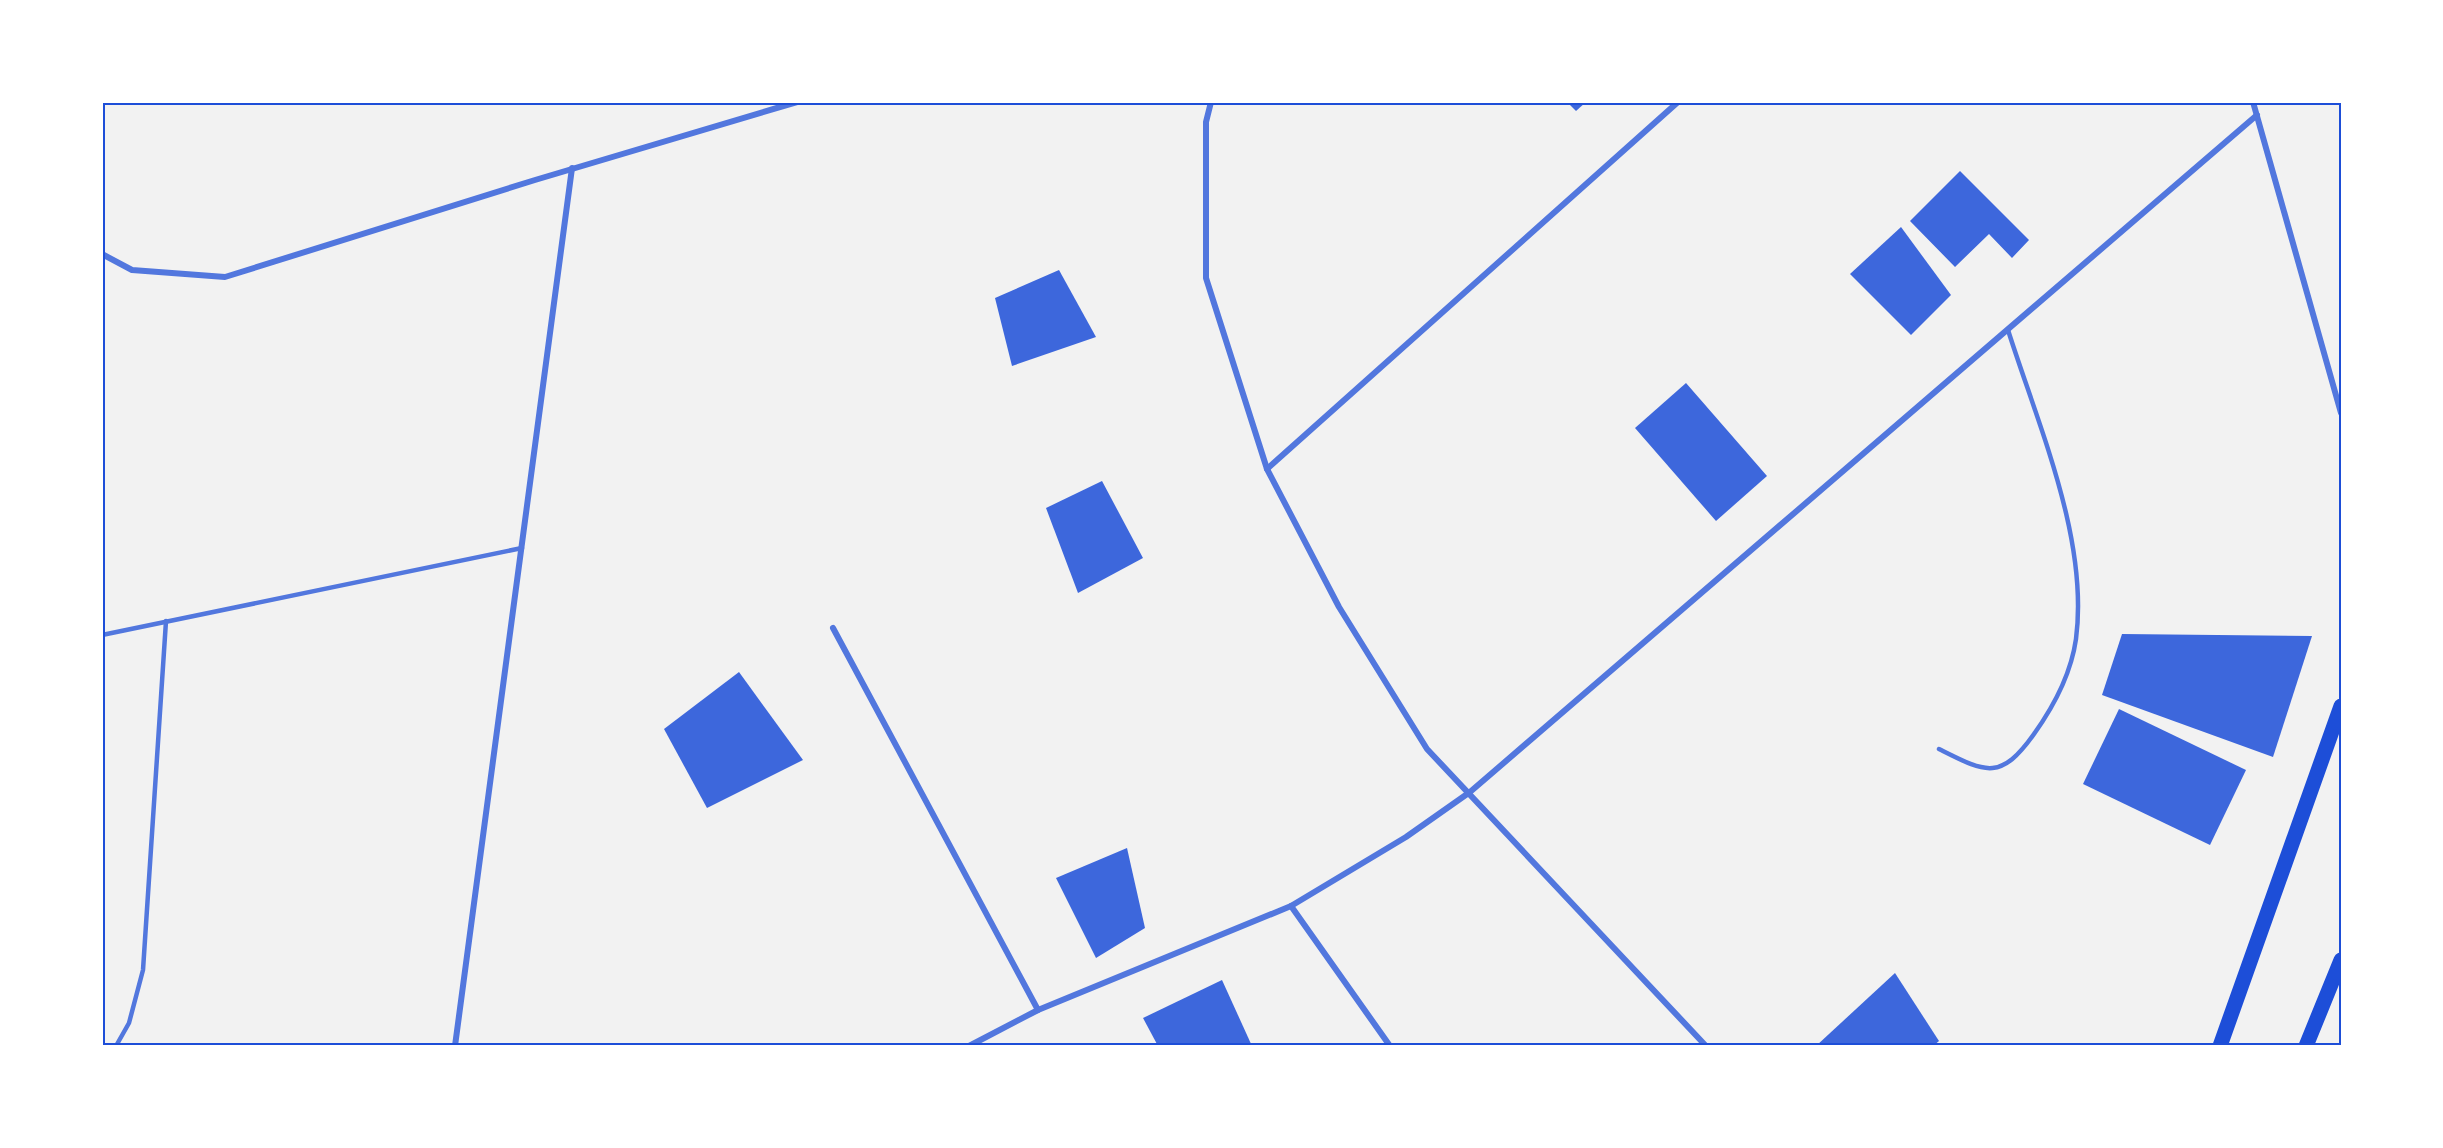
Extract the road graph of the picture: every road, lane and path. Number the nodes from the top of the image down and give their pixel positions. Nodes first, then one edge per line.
1 (797, 102) edge
2 (1211, 102) edge
3 (1678, 102) edge
4 (2253, 102) edge
5 (2257, 115) junction
6 (572, 168) junction
7 (102, 254) edge
8 (2008, 330) junction
9 (2341, 413) edge
10 (1267, 469) junction
11 (522, 548) junction
12 (166, 621) junction
13 (833, 628) dead end
14 (102, 635) edge
15 (2341, 706) edge
16 (1939, 749) dead end
17 (1470, 792) junction
18 (1291, 906) junction
19 (2341, 960) edge
20 (1038, 1010) junction
21 (2309, 1044) edge
22 (116, 1046) edge
23 (455, 1046) edge
24 (969, 1046) edge
25 (1390, 1046) edge
26 (1706, 1046) edge
27 (2220, 1046) edge

1 - 6 street
2 - 10 street
3 - 10 street
4 - 5 street
5 - 8 street
5 - 9 street
6 - 7 street
6 - 11 street
8 - 16 lane
8 - 17 street
10 - 17 street
11 - 12 lane
11 - 23 street
12 - 14 lane
12 - 22 lane
13 - 20 street
15 - 27 main road
17 - 18 street
17 - 26 street
18 - 20 street
18 - 25 street
19 - 21 main road
20 - 24 street

